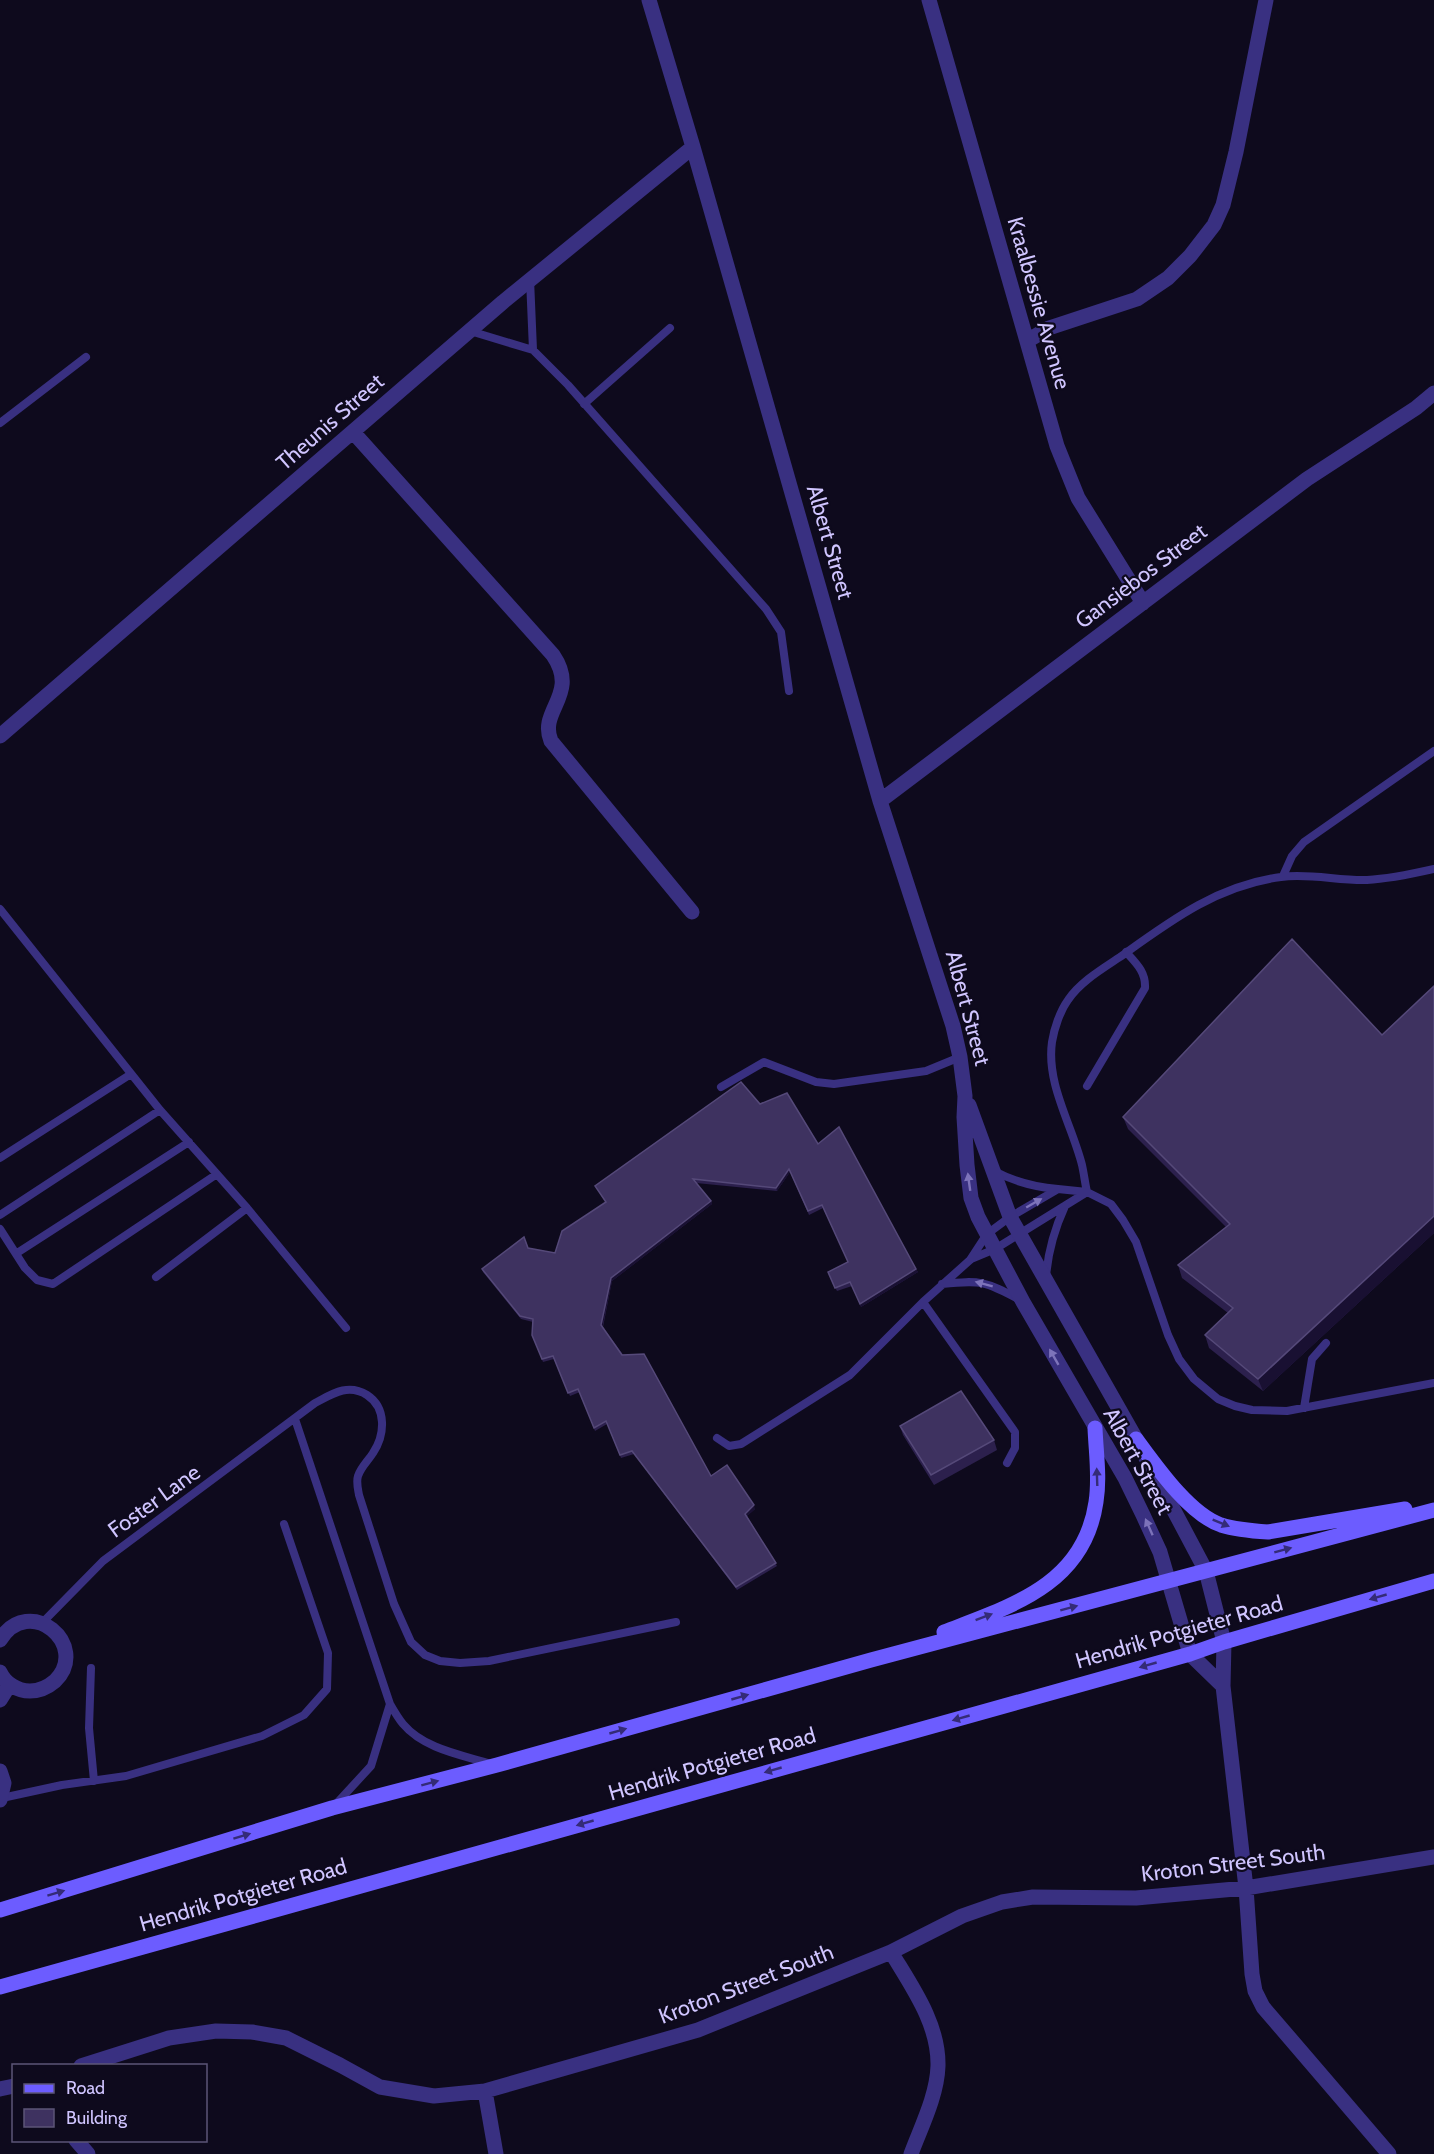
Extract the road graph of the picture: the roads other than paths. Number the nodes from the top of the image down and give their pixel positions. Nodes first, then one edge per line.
1 (649, 0) edge
2 (929, 0) edge
3 (1266, 0) edge
4 (693, 147) junction
5 (530, 279) junction
6 (670, 328) dead end
7 (470, 331) junction
8 (1027, 342) junction
9 (533, 350) junction
10 (86, 357) dead end
11 (1434, 393) edge
12 (584, 404) junction
13 (0, 423) edge
14 (353, 432) junction
15 (1143, 603) junction
16 (789, 691) dead end
17 (0, 736) edge
18 (1434, 751) edge
19 (880, 801) junction
20 (1434, 868) edge
21 (1283, 876) junction
22 (0, 909) edge
23 (692, 912) dead end
24 (1126, 952) junction
25 (960, 1057) junction
26 (131, 1074) junction
27 (1087, 1086) dead end
28 (722, 1087) dead end
29 (965, 1096) junction
30 (160, 1110) junction
31 (189, 1143) junction
32 (0, 1158) edge
33 (993, 1171) junction
34 (217, 1174) junction
35 (1058, 1189) junction
36 (1087, 1192) junction
37 (1065, 1206) junction
38 (247, 1208) junction
39 (0, 1215) edge
40 (1010, 1216) junction
41 (0, 1229) edge
42 (987, 1234) junction
43 (1019, 1234) junction
44 (995, 1249) junction
45 (17, 1253) junction
46 (970, 1260) junction
47 (156, 1277) dead end
48 (1046, 1277) junction
49 (942, 1284) junction
50 (923, 1302) junction
51 (1023, 1302) junction
52 (346, 1328) dead end
53 (1326, 1343) dead end
54 (1434, 1383) edge
55 (1304, 1408) junction
56 (295, 1419) junction
57 (1095, 1428) junction
58 (717, 1438) dead end
59 (1136, 1439) junction
60 (1007, 1463) dead end
61 (1434, 1504) edge
62 (1434, 1510) edge
63 (284, 1524) dead end
64 (1206, 1571) junction
65 (1434, 1581) edge
66 (1168, 1582) junction
67 (676, 1622) dead end
68 (42, 1623) junction
69 (0, 1640) edge
70 (1224, 1642) junction
71 (1190, 1654) junction
72 (871, 1660) junction
73 (91, 1668) dead end
74 (0, 1672) edge
75 (10, 1684) junction
76 (1223, 1686) junction
77 (0, 1700) edge
78 (390, 1704) junction
79 (497, 1765) junction
80 (0, 1771) edge
81 (94, 1781) junction
82 (1, 1799) edge
83 (332, 1808) junction
84 (1434, 1857) edge
85 (1246, 1888) junction
86 (0, 1910) edge
87 (891, 1952) junction
88 (0, 1987) edge
89 (87, 2064) edge
90 (485, 2091) junction
91 (78, 2142) edge
92 (88, 2154) edge
93 (496, 2154) edge
94 (910, 2154) edge
95 (1389, 2154) edge

1 - 4 street, Albert Street
2 - 8 street, Kraalbessie Avenue
3 - 8 street
4 - 5 street, Theunis Street
4 - 19 street, Albert Street
5 - 7 street, Theunis Street
5 - 9 lane
6 - 12 lane
7 - 9 lane
7 - 14 street, Theunis Street
8 - 15 street, Kraalbessie Avenue
9 - 12 lane
10 - 13 lane
11 - 15 street, Gansiebos Street
12 - 16 lane
14 - 17 street, Theunis Street
14 - 23 street
15 - 19 street, Gansiebos Street
18 - 21 lane
19 - 25 street, Albert Street
20 - 21 lane
21 - 24 lane
22 - 26 lane
24 - 27 lane
24 - 36 lane
25 - 28 lane
25 - 29 street, Albert Street
26 - 30 lane
26 - 32 lane
29 - 33 street, Albert Street
42 -> 29 street, Albert Street
30 - 31 lane
30 - 39 lane
31 - 34 lane
31 - 45 lane
33 - 35 lane
33 - 40 street, Albert Street
34 - 38 lane
34 - 45 lane
35 - 36 lane
40 -> 35 lane
36 - 37 lane
36 - 55 lane
37 - 43 lane
37 - 48 lane
38 - 47 lane
38 - 52 lane
40 - 42 lane
40 - 43 street, Albert Street
41 - 45 lane
42 - 44 street, Albert Street
42 - 46 lane
43 - 44 lane
43 - 48 street, Albert Street
44 - 46 lane
44 - 51 street, Albert Street
46 - 49 lane
48 - 59 street, Albert Street
49 - 50 lane
51 -> 49 lane
50 - 58 lane
50 - 60 lane
57 -> 51 street, Albert Street
53 - 55 lane
54 - 55 lane
56 - 67 lane, Foster Lane
56 - 68 lane, Foster Lane
56 - 78 lane
66 -> 57 street, Albert Street
72 -> 57 main road
59 -> 61 main road
59 - 64 street, Albert Street
64 -> 62 main road
63 - 81 lane
64 - 66 main road
64 - 70 street, Albert Street
65 -> 70 main road, Hendrik Potgieter Road
66 - 71 street, Albert Street
72 -> 66 main road
68 - 69 street
68 - 75 street
70 - 71 main road, Hendrik Potgieter Road
70 - 76 street, Albert Street
71 - 76 street
71 -> 88 main road, Hendrik Potgieter Road
79 -> 72 main road
73 - 81 lane
74 - 75 street
75 - 77 street
76 - 85 street, Albert Street
78 - 79 lane
78 - 83 lane
83 -> 79 main road
80 - 82 street
81 - 82 lane
86 -> 83 main road
84 - 85 street, Kroton Street South
85 - 87 street, Kroton Street South
85 - 95 street, Albert Street
87 - 90 street, Kroton Street South
87 - 94 street
89 - 90 street, Kroton Street South
90 - 93 street
91 - 92 street

